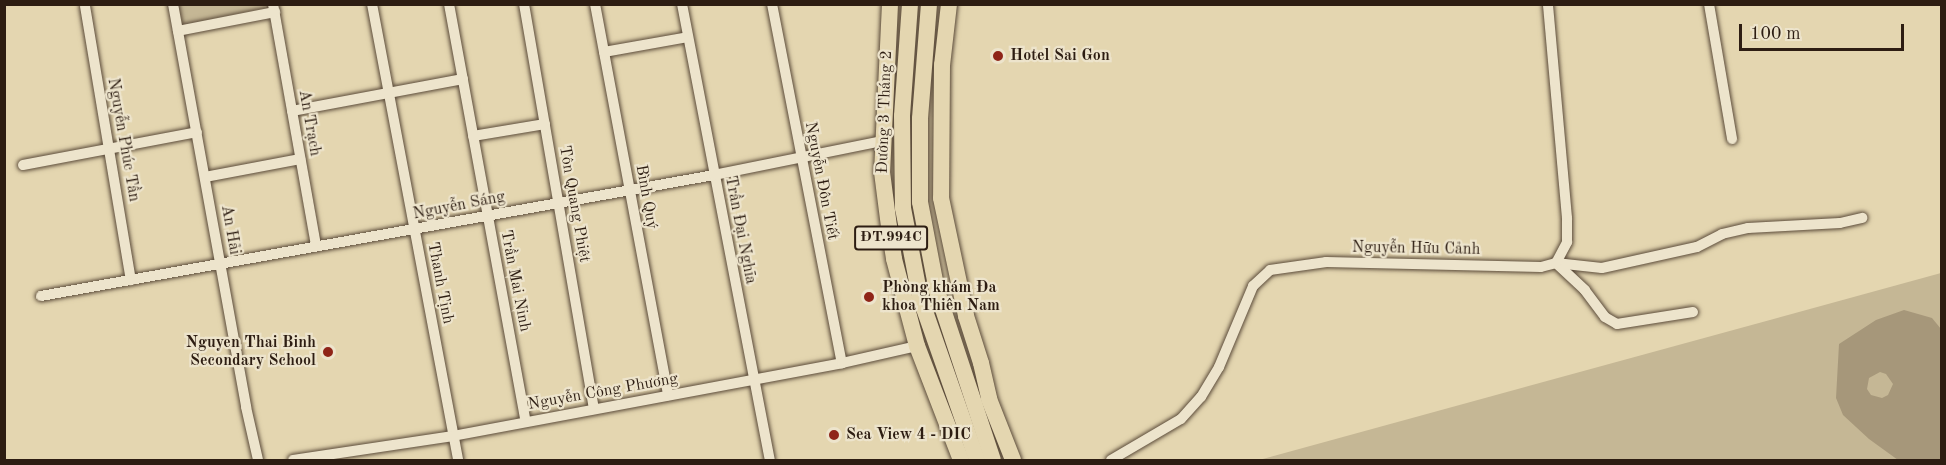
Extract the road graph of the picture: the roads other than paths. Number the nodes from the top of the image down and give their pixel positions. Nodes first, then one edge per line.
1 (173, 4) edge
2 (372, 4) edge
3 (449, 4) edge
4 (524, 4) edge
5 (595, 4) edge
6 (682, 4) edge
7 (772, 4) edge
8 (890, 4) edge
9 (910, 4) edge
10 (929, 4) edge
11 (949, 4) edge
12 (1548, 4) edge
13 (1709, 4) edge
14 (85, 6) edge
15 (274, 8) edge
16 (178, 31) junction
17 (688, 37) junction
18 (604, 52) junction
19 (463, 80) junction
20 (390, 94) junction
21 (292, 111) junction
22 (545, 124) junction
23 (197, 132) junction
24 (473, 136) junction
25 (1732, 139) dead end
26 (882, 141) junction
27 (109, 149) junction
28 (300, 159) junction
29 (801, 159) junction
30 (23, 165) dead end
31 (714, 175) junction
32 (205, 177) junction
33 (630, 190) junction
34 (559, 203) junction
35 (488, 216) junction
36 (1862, 218) dead end
37 (415, 230) junction
38 (946, 233) junction
39 (927, 238) junction
40 (316, 246) junction
41 (221, 263) junction
42 (1556, 263) junction
43 (131, 280) junction
44 (41, 296) dead end
45 (1693, 312) dead end
46 (917, 346) junction
47 (842, 363) junction
48 (754, 380) junction
49 (668, 395) junction
50 (594, 409) junction
51 (526, 422) junction
52 (453, 436) junction
53 (258, 460) edge
54 (292, 460) edge
55 (458, 460) edge
56 (770, 460) edge
57 (960, 460) edge
58 (977, 460) edge
59 (993, 460) edge
60 (1013, 460) edge
61 (1112, 460) edge

1 - 16 street, An Hải
2 - 20 street, Thanh Tịnh
3 - 19 street, Trần Mai Ninh
4 - 22 street, Tôn Quang Phiệt
5 - 18 street, Bình Quý
6 - 17 street, Trần Đại Nghĩa
7 - 29 street, Nguyễn Đôn Tiết
8 - 26 main road, Đường 3 Tháng 2 / ĐT.994C
9 - 58 main road, Đường 3 Tháng 2 / ĐT.994C
10 - 39 main road, ĐT.994C
11 - 38 main road, ĐT.994C
12 - 42 street
13 - 25 street
14 - 27 street, Nguyễn Phúc Tần
15 - 16 street
15 - 21 street, An Trạch
16 - 23 street, An Hải
17 - 18 street
17 - 31 street, Trần Đại Nghĩa
18 - 33 street, Bình Quý
19 - 20 street
19 - 24 street, Trần Mai Ninh
20 - 21 street
20 - 37 street, Thanh Tịnh
21 - 28 street, An Trạch
22 - 24 street
22 - 34 street, Tôn Quang Phiệt
23 - 27 street
23 - 32 street, An Hải
24 - 35 street, Trần Mai Ninh
26 - 29 street, Nguyễn Sáng
26 - 46 main road, Đường 3 Tháng 2 / ĐT.994C
27 - 30 street
27 - 43 street, Nguyễn Phúc Tần
28 - 32 street
28 - 40 street, An Trạch
29 - 31 street, Nguyễn Sáng
29 - 47 street, Nguyễn Đôn Tiết
31 - 33 street, Nguyễn Sáng
31 - 48 street, Trần Đại Nghĩa
32 - 41 street, An Hải
33 - 34 street, Nguyễn Sáng
33 - 49 street, Bình Quý
34 - 35 street, Nguyễn Sáng
34 - 50 street, Tôn Quang Phiệt
35 - 37 street, Nguyễn Sáng
35 - 51 street, Trần Mai Ninh
36 - 42 street, Nguyễn Hữu Cảnh
37 - 40 street, Nguyễn Sáng
37 - 52 street, Thanh Tịnh
38 - 39 main road
38 - 60 main road, ĐT.994C
39 - 59 main road, ĐT.994C
40 - 41 street, Nguyễn Sáng
41 - 43 street, Nguyễn Sáng
41 - 53 street, An Hải
42 - 45 street
42 - 61 street, Nguyễn Hữu Cảnh
43 - 44 street, Nguyễn Sáng
46 - 47 street, Nguyễn Công Phương
46 - 57 main road, Đường 3 Tháng 2 / ĐT.994C
47 - 48 street, Nguyễn Công Phương
48 - 49 street, Nguyễn Công Phương
48 - 56 street, Trần Đại Nghĩa
49 - 50 street, Nguyễn Công Phương
50 - 51 street, Nguyễn Công Phương
51 - 52 street, Nguyễn Công Phương
52 - 54 street, Nguyễn Công Phương
52 - 55 street, Thanh Tịnh

